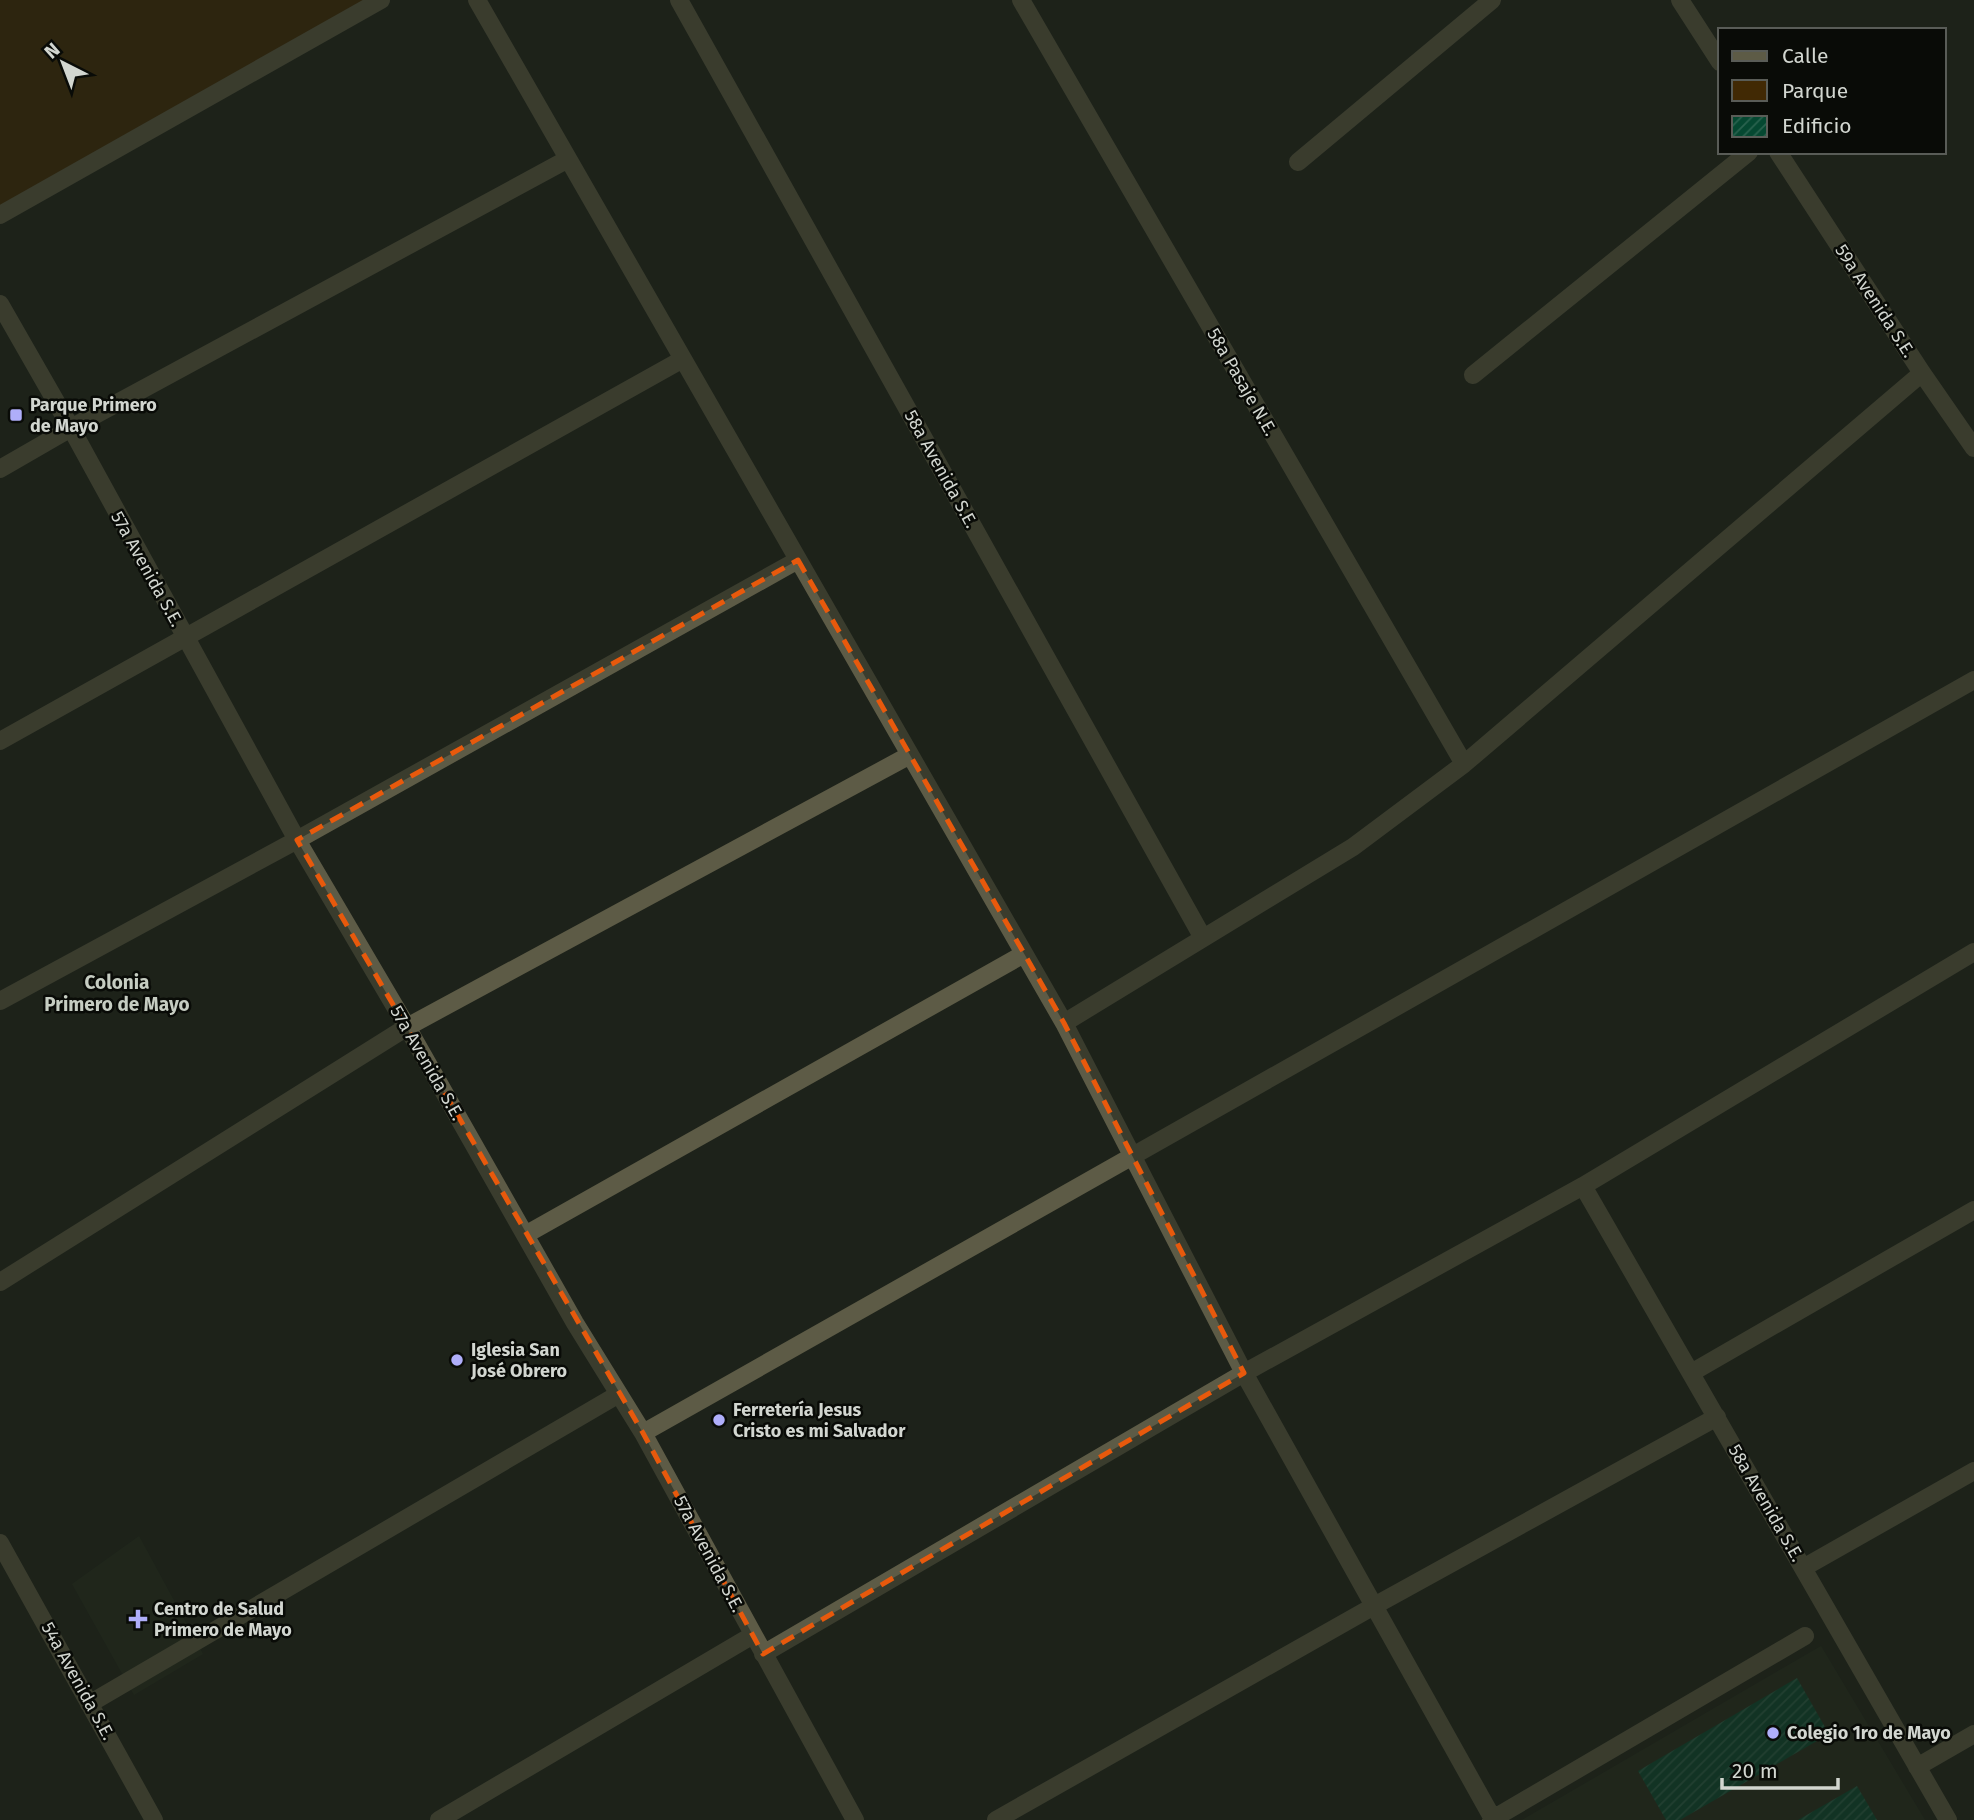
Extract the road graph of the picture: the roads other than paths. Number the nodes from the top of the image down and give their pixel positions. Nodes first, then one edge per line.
1 (382, 0) edge
2 (477, 0) edge
3 (679, 0) edge
4 (1021, 0) edge
5 (1492, 0) edge
6 (1680, 0) edge
7 (1718, 59) edge
8 (1747, 154) edge
9 (1779, 154) edge
10 (568, 159) junction
11 (1298, 162) dead end
12 (0, 215) edge
13 (0, 304) edge
14 (683, 359) junction
15 (1922, 373) junction
16 (1473, 375) dead end
17 (71, 428) junction
18 (1974, 448) edge
19 (0, 469) edge
20 (799, 560) junction
21 (185, 638) junction
22 (1974, 680) edge
23 (0, 741) edge
24 (910, 755) junction
25 (1464, 764) junction
26 (297, 840) junction
27 (1203, 938) junction
28 (1974, 953) edge
29 (1024, 954) junction
30 (0, 1001) edge
31 (1064, 1023) junction
32 (407, 1027) junction
33 (1133, 1157) junction
34 (1583, 1186) junction
35 (1974, 1210) edge
36 (525, 1235) junction
37 (0, 1282) edge
38 (1244, 1373) junction
39 (1691, 1373) junction
40 (619, 1394) junction
41 (1717, 1417) junction
42 (643, 1433) junction
43 (1974, 1471) edge
44 (0, 1543) edge
45 (1803, 1568) junction
46 (1374, 1606) junction
47 (753, 1635) junction
48 (1805, 1636) dead end
49 (763, 1654) junction
50 (89, 1704) junction
51 (1974, 1734) edge
52 (1917, 1767) junction
53 (1492, 1819) edge
54 (154, 1820) edge
55 (439, 1820) edge
56 (855, 1820) edge
57 (996, 1820) edge
58 (1948, 1820) edge

1 - 12 street
2 - 10 street
3 - 27 street, 58a Avenida S.E.
4 - 25 street, 58a Pasaje N.E.
5 - 11 street
6 - 7 street
8 - 16 street
9 - 15 street, 59a Avenida S.E.
10 - 14 street
10 - 17 street
13 - 17 street, 57a Avenida S.E.
14 - 20 street
14 - 21 street
15 - 18 street, 59a Avenida S.E.
15 - 25 street
17 - 19 street
17 - 21 street, 57a Avenida S.E.
20 - 24 street
20 - 26 street
21 - 23 street
21 - 26 street, 57a Avenida S.E.
22 - 33 street
24 - 29 street
24 - 32 street
25 - 27 street
26 - 30 street
26 - 32 street, 57a Avenida S.E.
27 - 31 street
28 - 34 street
29 - 31 street
29 - 36 street
31 - 33 street
32 - 36 street, 57a Avenida S.E.
32 - 37 street
33 - 38 street
33 - 42 street
34 - 38 street
34 - 39 street, 58a Avenida S.E.
35 - 39 street
36 - 40 street, 57a Avenida S.E.
38 - 46 street
38 - 49 street
39 - 41 street, 58a Avenida S.E.
40 - 42 street, 57a Avenida S.E.
40 - 50 street
41 - 45 street, 58a Avenida S.E.
41 - 46 street
42 - 47 street, 57a Avenida S.E.
43 - 45 street
44 - 50 street, 54a Avenida S.E.
45 - 52 street, 58a Avenida S.E.
46 - 53 street
46 - 57 street
47 - 49 street, 57a Avenida S.E.
47 - 55 street
48 - 53 street
49 - 56 street, 57a Avenida S.E.
50 - 54 street, 54a Avenida S.E.
51 - 52 street
52 - 58 street, 58a Avenida S.E.

